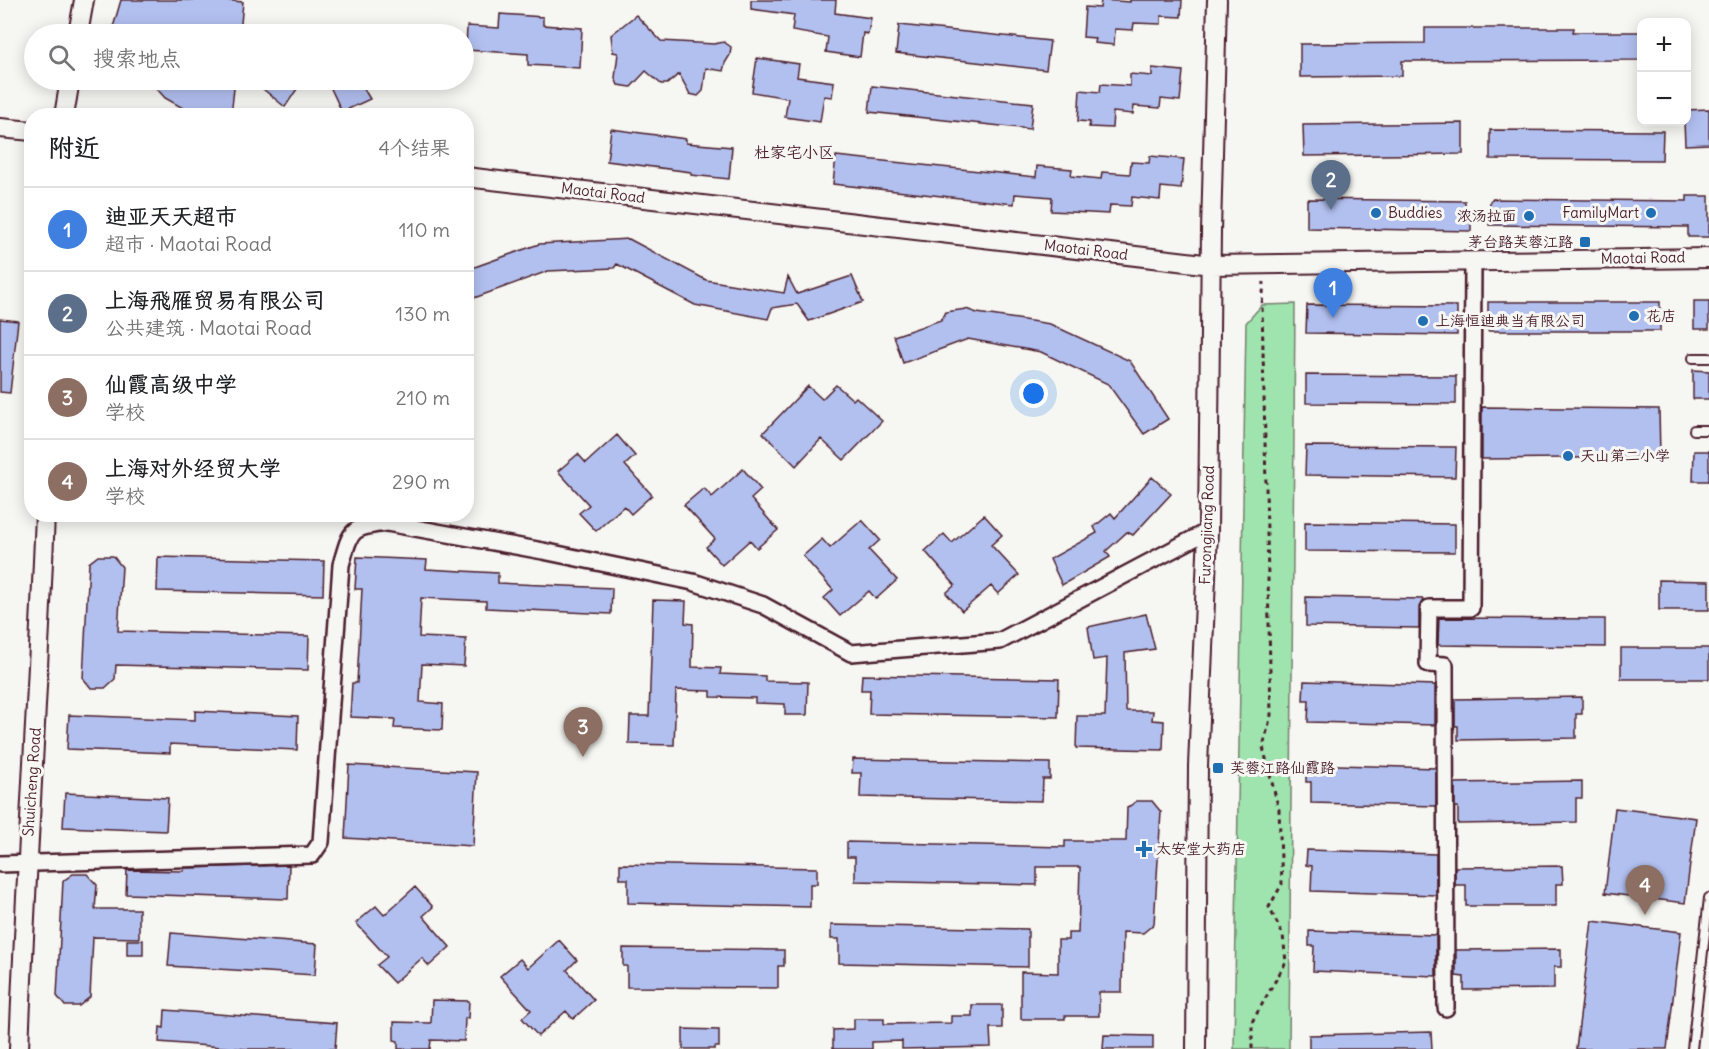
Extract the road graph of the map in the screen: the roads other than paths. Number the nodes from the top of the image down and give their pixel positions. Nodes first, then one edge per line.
1 (84, 0) edge
2 (1217, 0) edge
3 (80, 24) edge
4 (68, 90) edge
5 (65, 108) edge
6 (0, 128) edge
7 (24, 130) edge
8 (474, 178) edge
9 (1709, 258) edge
10 (1473, 262) junction
11 (1212, 265) junction
12 (1693, 358) dead end
13 (1709, 358) edge
14 (1694, 430) dead end
15 (1709, 430) edge
16 (45, 522) edge
17 (1208, 531) junction
18 (27, 863) junction
19 (0, 864) edge
20 (1709, 898) edge
21 (1446, 1008) dead end
22 (19, 1049) edge
23 (1196, 1049) edge
24 (1692, 1049) edge

1 - 3 street
2 - 11 street, Furongjiang Road
4 - 5 street
6 - 7 street
8 - 11 street, Maotai Road
9 - 10 street, Maotai Road
10 - 11 street, Maotai Road
10 - 21 street
11 - 17 street, Furongjiang Road
12 - 13 lane
14 - 15 lane
16 - 18 street, Shuicheng Road
17 - 18 street
17 - 23 street, Furongjiang Road
18 - 19 street
18 - 22 street, Shuicheng Road
20 - 24 lane

